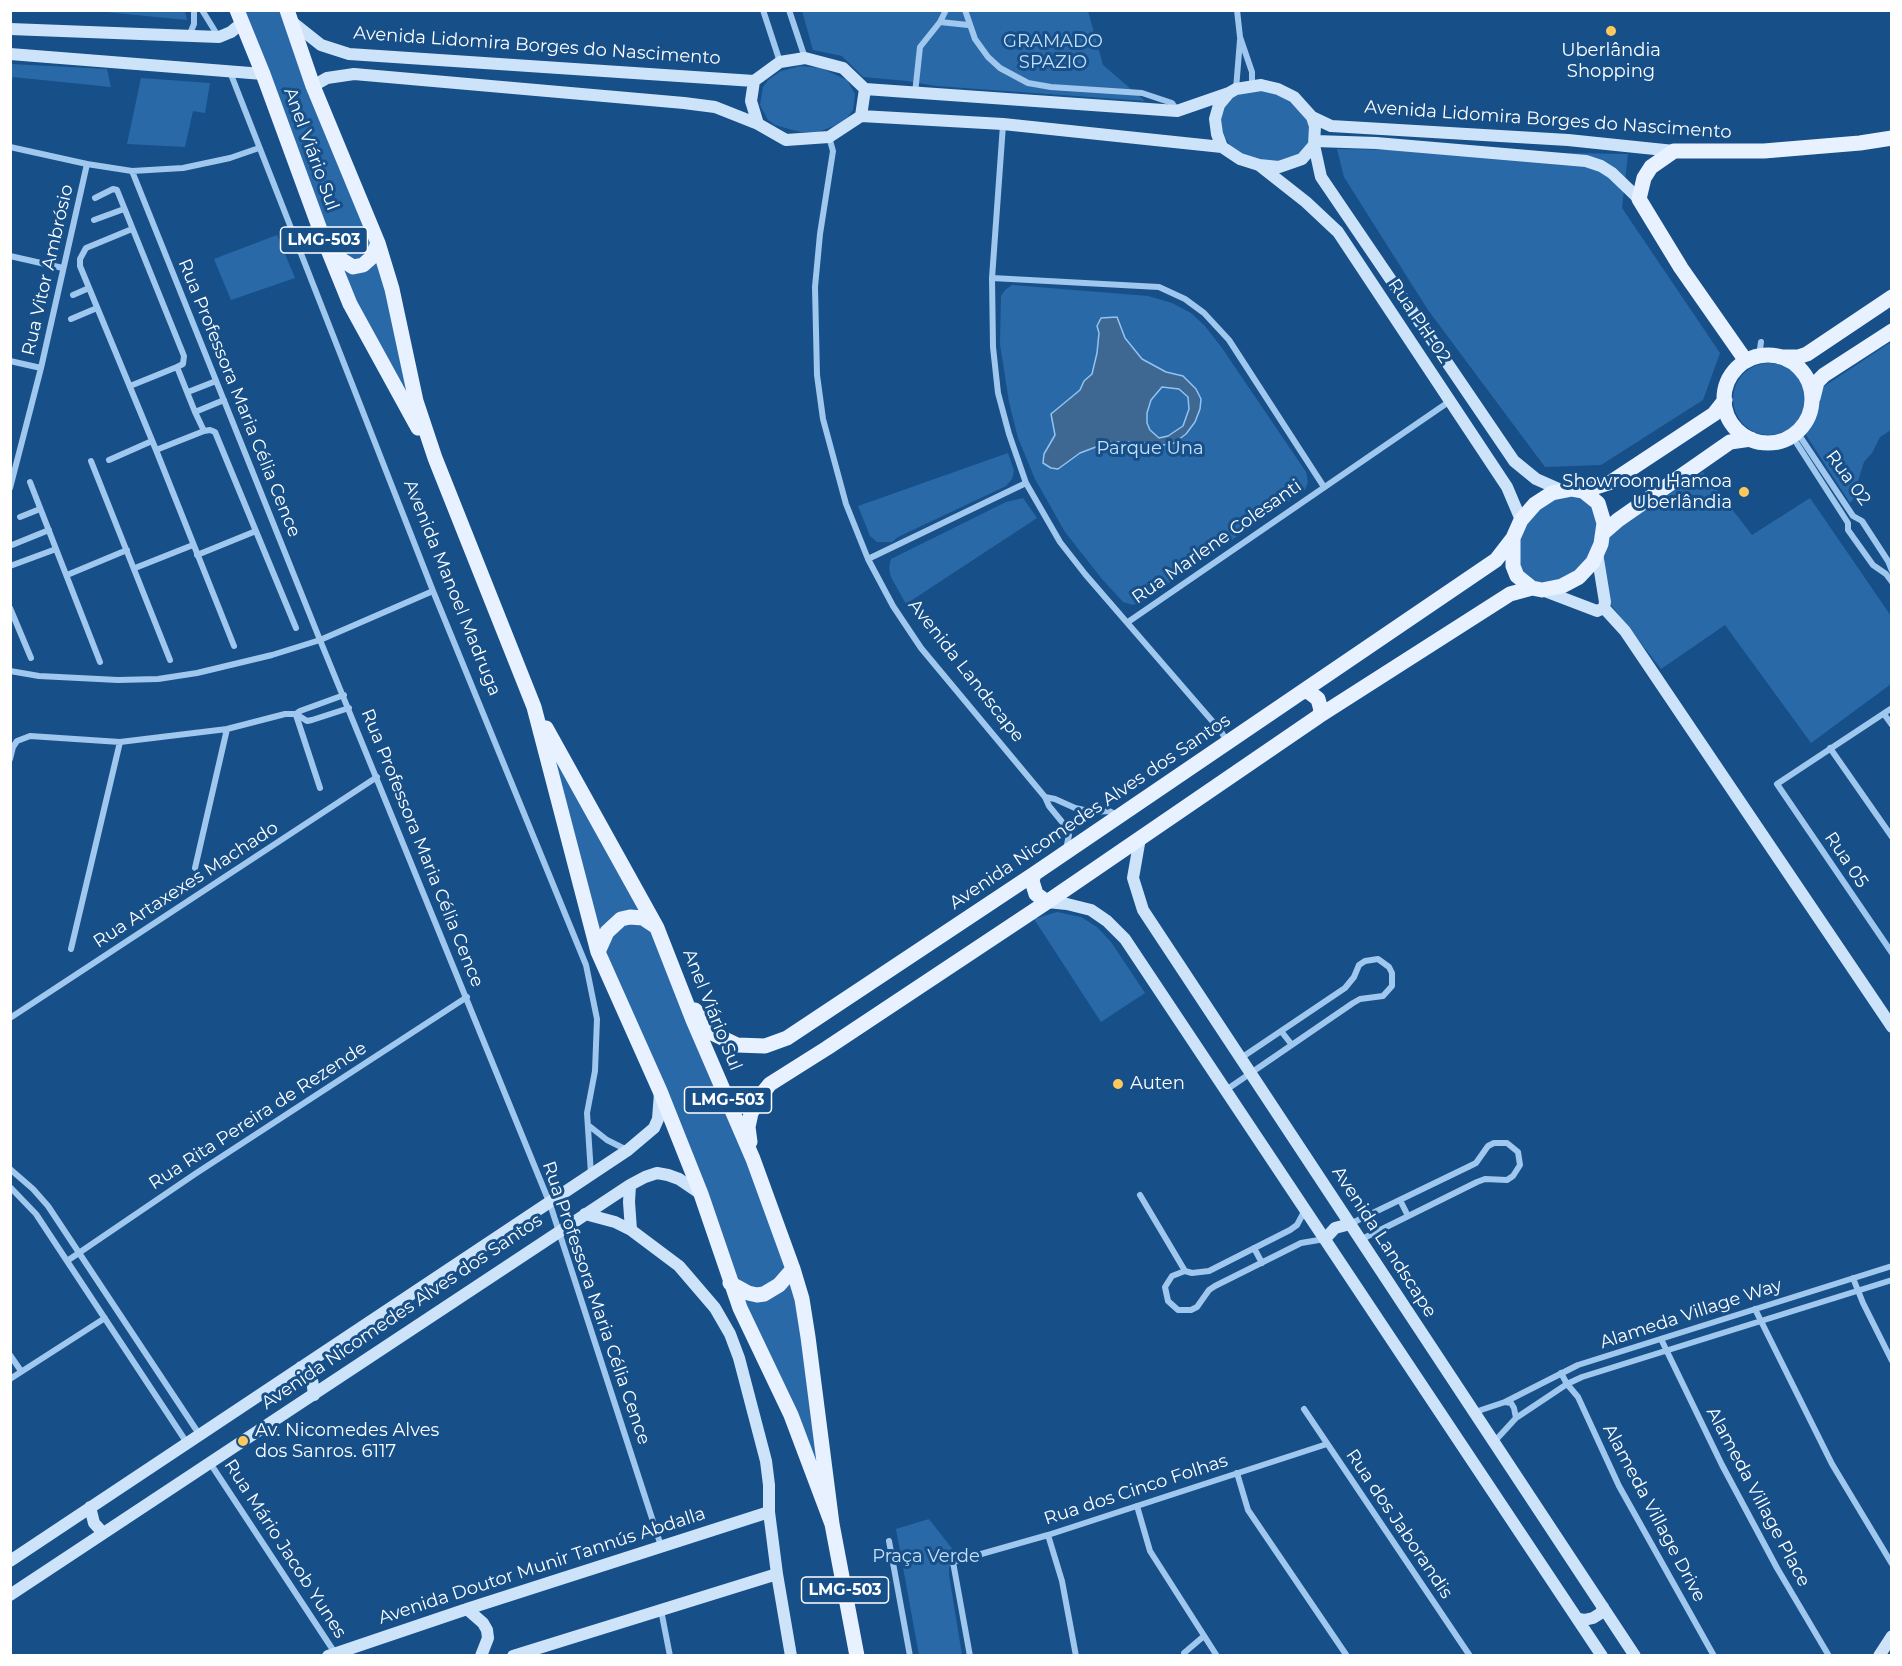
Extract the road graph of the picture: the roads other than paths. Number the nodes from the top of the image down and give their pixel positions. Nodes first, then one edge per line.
1 (194, 10) edge
2 (202, 10) edge
3 (763, 10) edge
4 (789, 10) edge
5 (946, 10) edge
6 (965, 10) edge
7 (1236, 10) edge
8 (289, 16) edge
9 (239, 17) edge
10 (940, 22) junction
11 (968, 25) junction
12 (10, 29) edge
13 (189, 36) junction
14 (1240, 37) junction
15 (219, 38) junction
16 (10, 54) edge
17 (805, 58) junction
18 (780, 62) junction
19 (230, 72) junction
20 (263, 74) junction
21 (754, 81) junction
22 (313, 86) junction
23 (1252, 86) junction
24 (864, 89) junction
25 (1233, 91) junction
26 (915, 93) junction
27 (1178, 111) junction
28 (861, 116) junction
29 (1312, 117) junction
30 (758, 124) junction
31 (1004, 124) junction
32 (829, 137) junction
33 (1523, 137) junction
34 (1892, 138) edge
35 (1314, 143) junction
36 (10, 147) edge
37 (1222, 147) junction
38 (259, 148) junction
39 (1674, 151) junction
40 (1523, 156) junction
41 (87, 164) junction
42 (1259, 165) junction
43 (132, 171) junction
44 (95, 198) dead end
45 (1640, 199) junction
46 (124, 209) junction
47 (94, 220) dead end
48 (132, 229) junction
49 (322, 236) junction
50 (378, 243) junction
51 (10, 256) edge
52 (63, 268) junction
53 (992, 278) junction
54 (89, 288) junction
55 (73, 295) dead end
56 (1892, 297) edge
57 (97, 308) junction
58 (71, 319) dead end
59 (1892, 332) edge
60 (1755, 353) junction
61 (1780, 357) junction
62 (10, 361) edge
63 (177, 367) junction
64 (41, 368) junction
65 (216, 381) junction
66 (130, 386) junction
67 (188, 392) junction
68 (224, 400) junction
69 (1725, 400) junction
70 (1450, 401) junction
71 (1812, 401) junction
72 (195, 412) junction
73 (204, 431) junction
74 (1795, 434) junction
75 (1751, 439) junction
76 (152, 441) junction
77 (156, 450) junction
78 (435, 459) junction
79 (109, 460) dead end
80 (91, 461) dead end
81 (13, 464) edge
82 (30, 482) dead end
83 (1026, 483) junction
84 (1324, 487) junction
85 (10, 488) edge
86 (1561, 490) junction
87 (1583, 491) junction
88 (40, 509) junction
89 (20, 517) dead end
90 (1521, 520) junction
91 (49, 530) junction
92 (256, 531) junction
93 (1603, 533) junction
94 (1513, 538) junction
95 (12, 545) dead end
96 (193, 545) junction
97 (56, 549) junction
98 (127, 550) junction
99 (1597, 553) junction
100 (197, 555) junction
101 (868, 559) junction
102 (10, 566) edge
103 (135, 568) junction
104 (1892, 571) edge
105 (67, 575) junction
106 (1892, 582) edge
107 (1537, 589) junction
108 (433, 591) junction
109 (10, 608) edge
110 (1604, 608) junction
111 (1128, 622) junction
112 (296, 628) dead end
113 (320, 640) junction
114 (234, 646) dead end
115 (31, 657) dead end
116 (170, 660) dead end
117 (100, 662) dead end
118 (10, 672) edge
119 (1303, 691) junction
120 (344, 695) junction
121 (534, 707) junction
122 (349, 708) junction
123 (1892, 708) edge
124 (296, 714) junction
125 (1884, 714) junction
126 (1319, 716) junction
127 (1892, 725) edge
128 (227, 729) junction
129 (120, 742) junction
130 (1227, 742) junction
131 (1830, 748) junction
132 (10, 759) edge
133 (377, 777) junction
134 (320, 788) dead end
135 (1045, 797) junction
136 (1119, 816) junction
137 (1892, 837) edge
138 (1140, 838) junction
139 (1065, 853) junction
140 (195, 868) dead end
141 (1034, 874) junction
142 (1047, 902) junction
143 (657, 928) junction
144 (71, 949) dead end
145 (598, 952) junction
146 (1892, 953) edge
147 (684, 994) junction
148 (467, 997) junction
149 (10, 1018) edge
150 (1892, 1026) edge
151 (1281, 1031) junction
152 (1292, 1045) junction
153 (1241, 1058) junction
154 (1251, 1074) junction
155 (1226, 1090) junction
156 (660, 1091) junction
157 (588, 1125) junction
158 (628, 1150) junction
159 (753, 1159) junction
160 (10, 1169) edge
161 (591, 1175) junction
162 (630, 1185) junction
163 (10, 1187) edge
164 (701, 1194) junction
165 (1140, 1195) dead end
166 (1400, 1200) junction
167 (550, 1204) junction
168 (1305, 1209) junction
169 (585, 1214) junction
170 (1408, 1216) junction
171 (1350, 1224) junction
172 (632, 1230) junction
173 (559, 1231) junction
174 (1325, 1239) junction
175 (1360, 1239) junction
176 (1254, 1248) junction
177 (80, 1252) junction
178 (66, 1261) junction
179 (1262, 1263) junction
180 (1892, 1266) edge
181 (793, 1269) junction
182 (1185, 1271) junction
183 (1853, 1278) junction
184 (1892, 1280) edge
185 (730, 1283) junction
186 (1858, 1290) junction
187 (1755, 1309) junction
188 (105, 1318) junction
189 (1761, 1321) junction
190 (1661, 1339) junction
191 (1666, 1351) junction
192 (10, 1355) edge
193 (1892, 1361) edge
194 (301, 1367) junction
195 (21, 1371) junction
196 (1560, 1373) junction
197 (10, 1379) edge
198 (1567, 1384) junction
199 (314, 1395) junction
200 (1505, 1402) junction
201 (1304, 1409) dead end
202 (1475, 1412) junction
203 (1516, 1418) junction
204 (199, 1434) junction
205 (1494, 1442) junction
206 (187, 1443) junction
207 (1327, 1444) junction
208 (209, 1462) junction
209 (1237, 1473) junction
210 (1137, 1506) junction
211 (90, 1507) junction
212 (768, 1512) junction
213 (832, 1524) junction
214 (103, 1533) junction
215 (1048, 1535) junction
216 (889, 1541) dead end
217 (661, 1546) junction
218 (10, 1561) edge
219 (1892, 1564) edge
220 (777, 1574) junction
221 (10, 1595) edge
222 (1603, 1607) junction
223 (467, 1609) junction
224 (661, 1610) junction
225 (1579, 1619) junction
226 (1204, 1636) junction
227 (1892, 1636) edge
228 (331, 1654) edge
229 (481, 1656) edge
230 (513, 1656) edge
231 (670, 1656) edge
232 (792, 1656) edge
233 (857, 1656) edge
234 (910, 1656) edge
235 (970, 1656) edge
236 (1076, 1656) edge
237 (1184, 1656) edge
238 (1217, 1656) edge
239 (1347, 1656) edge
240 (1470, 1656) edge
241 (1602, 1656) edge
242 (1635, 1656) edge
243 (1714, 1656) edge
244 (1829, 1656) edge
245 (1879, 1656) edge

1 - 13 street
2 - 15 street
3 - 18 street
4 - 17 street
5 - 10 street
6 - 11 street
7 - 14 street
8 - 21 street, Avenida Lidomira Borges do Nascimento
8 - 22 main road, Anel Viário Sul / LMG-503
9 - 15 street
9 - 20 main road, Anel Viário Sul / LMG-503
10 - 11 street
10 - 26 street
11 - 27 street
12 - 13 street
13 - 15 street
14 - 23 street
14 - 25 street
16 - 19 street
17 - 18 street
17 - 24 street
18 - 21 street
19 - 20 street
19 - 38 street, Avenida Manoel Madruga
20 - 49 main road, Anel Viário Sul / LMG-503
21 - 30 street
22 - 30 street
22 - 50 main road, Anel Viário Sul / LMG-503
23 - 25 street
23 - 29 street
24 - 26 street
24 - 28 street
25 - 27 street
25 - 37 street
26 - 27 street
28 - 31 street
28 - 32 street
29 - 33 street, Avenida Lidomira Borges do Nascimento
29 - 35 street
30 - 32 street
31 - 37 street
31 - 53 street
32 - 101 street, Avenida Landscape
33 - 39 street, Avenida Lidomira Borges do Nascimento
33 - 40 street
34 - 39 main road, Avenida Lidomira Borges do Nascimento
35 - 40 street, Avenida Lidomira Borges do Nascimento
35 - 42 street
35 - 86 street, Rua PH-02
36 - 41 street
37 - 42 street
38 - 43 street
38 - 108 street, Avenida Manoel Madruga
39 - 45 main road
40 - 45 street, Avenida Lidomira Borges do Nascimento
41 - 43 street
41 - 52 street, Rua Vitor Ambrósio
42 - 70 street, Rua PH-02
43 - 65 street, Rua Professora Maria Célia Cence
44 - 46 street
45 - 60 main road
46 - 47 street
46 - 48 street
48 - 54 street
48 - 63 street
49 - 50 main road
49 - 78 main road, Anel Viário Sul / LMG-503
50 - 78 main road, Anel Viário Sul / LMG-503
51 - 52 street
52 - 64 street, Rua Vitor Ambrósio
53 - 83 street
53 - 84 street
54 - 55 street
54 - 57 street
56 - 61 main road
57 - 58 street
57 - 66 street
59 - 71 main road
60 - 61 main road
60 - 69 main road
61 - 71 main road
62 - 64 street
63 - 66 street
63 - 67 street
64 - 81 street, Rua Vitor Ambrósio
65 - 67 street
65 - 68 street, Rua Professora Maria Célia Cence
66 - 76 street
67 - 72 street
68 - 72 street
68 - 113 street, Rua Professora Maria Célia Cence
69 - 75 main road
69 - 87 main road
70 - 84 street, Rua Marlene Colesanti
70 - 90 street, Rua PH-02
71 - 74 main road
72 - 73 street
73 - 77 street
73 - 92 street
74 - 75 main road
74 - 104 street, Rua 02
74 - 106 street
75 - 93 main road
76 - 77 street
76 - 79 street
77 - 96 street
78 - 121 main road, Anel Viário Sul / LMG-503
80 - 98 street
81 - 85 street, Rua Vitor Ambrósio
82 - 88 street
83 - 101 street
83 - 111 street
84 - 111 street, Rua Marlene Colesanti
86 - 87 main road
86 - 90 main road
87 - 93 main road
88 - 89 street
88 - 91 street
90 - 94 main road
91 - 95 street
91 - 97 street
92 - 100 street
92 - 112 street
93 - 99 main road
94 - 107 main road
94 - 119 main road, Avenida Nicomedes Alves dos Santos
96 - 100 street
96 - 103 street
97 - 102 street
97 - 105 street
98 - 103 street
98 - 105 street
99 - 107 main road
99 - 110 street
100 - 114 street
101 - 135 street, Avenida Landscape
103 - 116 street
105 - 117 street
107 - 110 street
107 - 126 main road
108 - 113 street
108 - 157 street, Avenida Manoel Madruga
109 - 115 street
110 - 150 street
111 - 130 street
113 - 118 street
113 - 120 street, Rua Professora Maria Célia Cence
119 - 126 main road
119 - 130 main road, Avenida Nicomedes Alves dos Santos
120 - 122 street, Rua Professora Maria Célia Cence
120 - 124 street
121 - 143 main road, Anel Viário Sul / LMG-503
121 - 145 main road, Anel Viário Sul / LMG-503
122 - 124 street
122 - 133 street, Rua Professora Maria Célia Cence
123 - 125 street
124 - 128 street
124 - 134 street
125 - 127 street
125 - 131 street
126 - 138 main road
128 - 129 street
128 - 140 street
129 - 132 street
129 - 144 street
130 - 136 main road, Avenida Nicomedes Alves dos Santos
131 - 137 street
131 - 146 street, Rua 05
133 - 148 street, Rua Professora Maria Célia Cence
133 - 149 street, Rua Artaxexes Machado
135 - 136 street
135 - 139 street, Avenida Landscape
136 - 139 main road, Avenida Nicomedes Alves dos Santos
138 - 142 main road
138 - 153 street, Avenida Landscape
139 - 141 main road, Avenida Nicomedes Alves dos Santos
141 - 142 main road
141 - 147 main road, Avenida Nicomedes Alves dos Santos
142 - 155 street
142 - 159 main road
143 - 145 main road
143 - 147 main road, Anel Viário Sul / LMG-503
145 - 156 main road, Anel Viário Sul / LMG-503
147 - 159 main road, Anel Viário Sul / LMG-503
148 - 167 street, Rua Professora Maria Célia Cence
148 - 177 street, Rua Rita Pereira de Rezende
151 - 152 street
151 - 152 street
151 - 153 street
152 - 154 street
153 - 154 street, Avenida Landscape
154 - 155 street
154 - 171 street, Avenida Landscape
155 - 168 street
156 - 158 street, Avenida Nicomedes Alves dos Santos
156 - 164 main road, Anel Viário Sul / LMG-503
157 - 158 street
157 - 161 street, Avenida Manoel Madruga
158 - 161 street, Avenida Nicomedes Alves dos Santos
159 - 181 main road, Anel Viário Sul / LMG-503
160 - 177 street
161 - 167 street, Avenida Nicomedes Alves dos Santos
162 - 164 street, Avenida Nicomedes Alves dos Santos
162 - 169 street, Avenida Nicomedes Alves dos Santos
162 - 172 street
163 - 178 street
164 - 185 main road, Anel Viário Sul / LMG-503
165 - 182 street
166 - 170 street
166 - 170 street
166 - 171 street
167 - 173 street, Rua Professora Maria Célia Cence
167 - 194 street, Avenida Nicomedes Alves dos Santos
168 - 174 street
168 - 176 street
169 - 172 street
169 - 173 street, Avenida Nicomedes Alves dos Santos
170 - 175 street
171 - 174 street
171 - 175 street, Avenida Landscape
172 - 212 street
173 - 199 street, Avenida Nicomedes Alves dos Santos
173 - 217 street, Rua Professora Maria Célia Cence
174 - 179 street
174 - 225 street
175 - 202 street, Avenida Landscape
176 - 179 street
176 - 182 street
177 - 178 street, Rua Rita Pereira de Rezende
177 - 204 street
178 - 188 street
179 - 182 street
180 - 183 street, Alameda Village Way
181 - 185 main road
181 - 213 main road, Anel Viário Sul / LMG-503
183 - 186 street
183 - 187 street, Alameda Village Way
184 - 186 street, Alameda Village Way
185 - 213 main road, Anel Viário Sul / LMG-503
186 - 189 street, Alameda Village Way
186 - 193 street
187 - 189 street
187 - 190 street, Alameda Village Way
188 - 195 street
188 - 206 street
189 - 191 street, Alameda Village Way
189 - 219 street
190 - 191 street, Alameda Village Place
190 - 196 street, Alameda Village Way
191 - 198 street, Alameda Village Way
191 - 244 street, Alameda Village Place
192 - 195 street
194 - 199 street
194 - 204 street, Avenida Nicomedes Alves dos Santos
195 - 197 street
196 - 198 street, Alameda Village Drive
196 - 200 street, Alameda Village Way
198 - 203 street, Alameda Village Way
198 - 243 street, Alameda Village Drive
199 - 208 street, Avenida Nicomedes Alves dos Santos
200 - 202 street, Alameda Village Way
200 - 203 street
201 - 207 street, Rua dos Jaborandis
202 - 205 street, Avenida Landscape
203 - 205 street, Alameda Village Way
204 - 206 street, Avenida Nicomedes Alves dos Santos
205 - 222 street, Avenida Landscape
206 - 211 street, Avenida Nicomedes Alves dos Santos
207 - 209 street, Rua dos Cinco Folhas
207 - 240 street, Rua dos Jaborandis
208 - 214 street, Avenida Nicomedes Alves dos Santos
208 - 228 street, Rua Mário Jacob Yunes
209 - 210 street, Rua dos Cinco Folhas
209 - 239 street
210 - 215 street, Rua dos Cinco Folhas
210 - 226 street
211 - 214 street
211 - 218 street, Avenida Nicomedes Alves dos Santos
212 - 217 street, Avenida Doutor Munir Tannús Abdalla
212 - 220 street
213 - 233 main road, Anel Viário Sul / LMG-503
214 - 221 street, Avenida Nicomedes Alves dos Santos
215 - 235 street, Rua dos Cinco Folhas
215 - 236 street
216 - 234 street
217 - 223 street, Avenida Doutor Munir Tannús Abdalla
220 - 224 street
220 - 232 street
222 - 225 street
222 - 242 street, Avenida Landscape
223 - 228 street, Avenida Doutor Munir Tannús Abdalla
223 - 229 street
224 - 230 street
224 - 231 street
225 - 241 street
226 - 237 street
226 - 238 street
227 - 245 street

